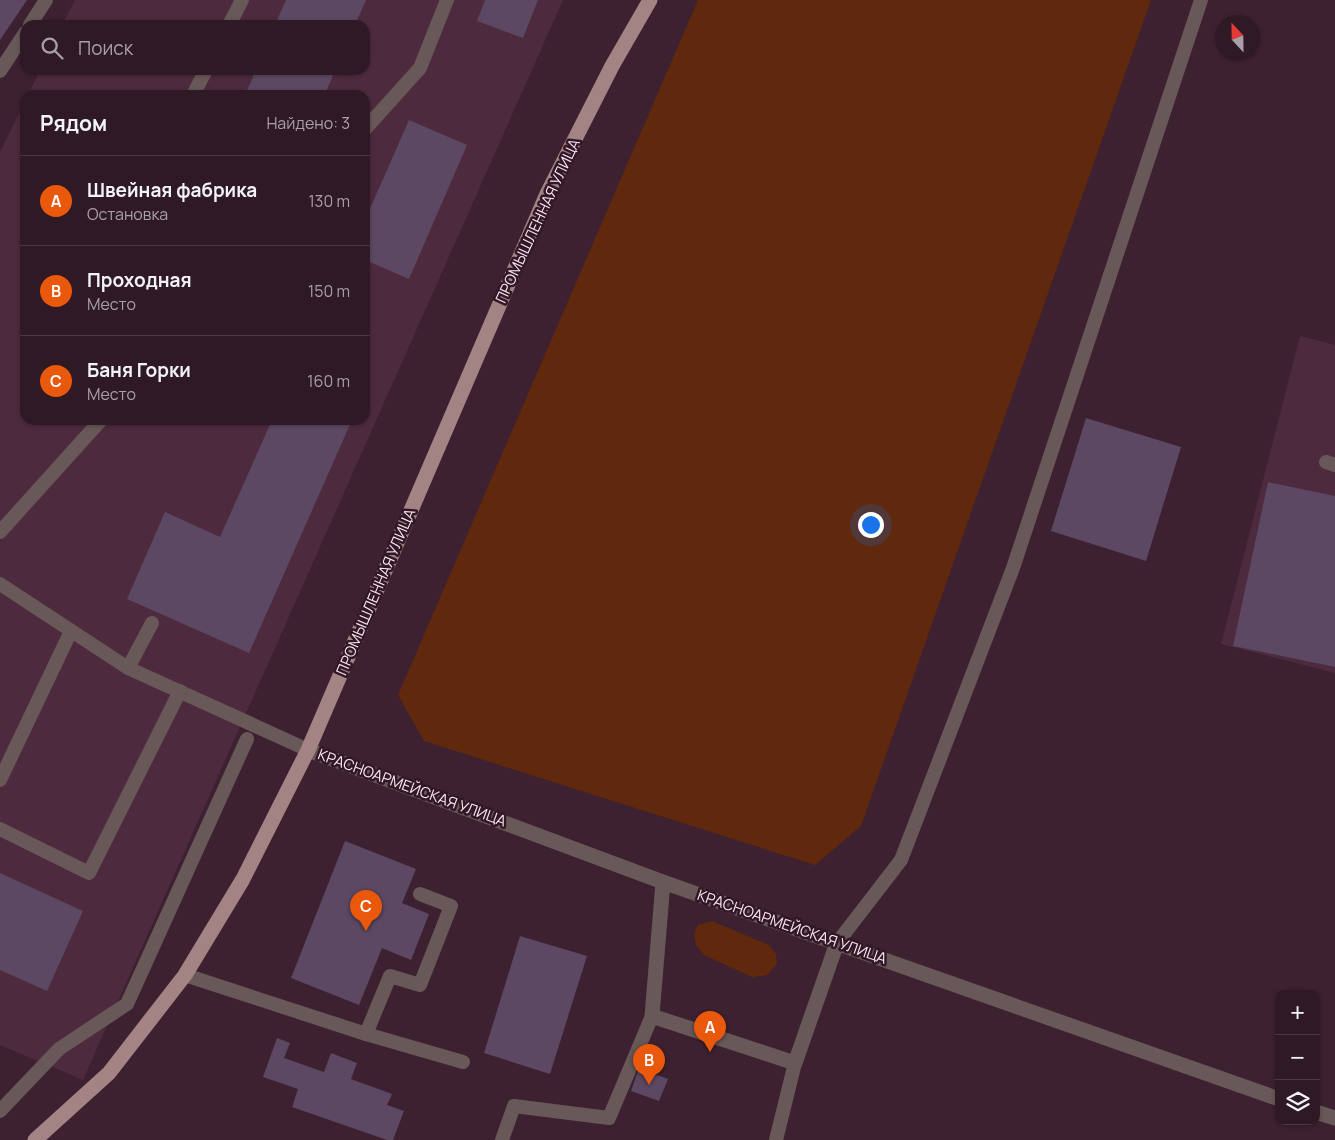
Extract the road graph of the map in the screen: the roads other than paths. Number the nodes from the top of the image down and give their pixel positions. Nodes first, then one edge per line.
1 (46, 0) edge
2 (242, 0) edge
3 (448, 0) edge
4 (650, 0) edge
5 (1201, 0) edge
6 (33, 20) edge
7 (232, 20) edge
8 (20, 41) edge
9 (0, 71) edge
10 (203, 75) edge
11 (196, 90) edge
12 (370, 123) edge
13 (96, 425) edge
14 (0, 532) edge
15 (0, 584) edge
16 (152, 623) dead end
17 (71, 631) junction
18 (128, 668) junction
19 (180, 691) junction
20 (247, 739) dead end
21 (308, 750) junction
22 (0, 780) edge
23 (0, 829) edge
24 (663, 882) junction
25 (420, 894) dead end
26 (837, 943) junction
27 (185, 975) junction
28 (652, 1016) junction
29 (366, 1034) junction
30 (463, 1062) dead end
31 (795, 1063) junction
32 (1275, 1098) edge
33 (0, 1111) edge
34 (1320, 1113) edge
35 (1335, 1118) edge
36 (35, 1140) edge
37 (502, 1140) edge
38 (776, 1140) edge

1 - 6 lane
2 - 7 lane
3 - 12 lane
4 - 21 main road, ПРОМЫШЛЕННАЯ УЛИЦА
5 - 26 lane
8 - 9 lane
10 - 11 lane
13 - 14 lane
15 - 17 lane
16 - 18 lane
17 - 18 lane
17 - 22 lane
18 - 19 lane
19 - 21 lane
19 - 23 lane
20 - 33 lane
21 - 24 street, КРАСНОАРМЕЙСКАЯ УЛИЦА
21 - 27 main road, ПРОМЫШЛЕННАЯ УЛИЦА
24 - 26 street, КРАСНОАРМЕЙСКАЯ УЛИЦА
24 - 28 street
25 - 29 lane
26 - 31 street
26 - 32 street, КРАСНОАРМЕЙСКАЯ УЛИЦА
27 - 29 lane
27 - 36 main road, ПРОМЫШЛЕННАЯ УЛИЦА
28 - 31 street
28 - 37 lane
29 - 30 lane
31 - 38 lane
34 - 35 street

